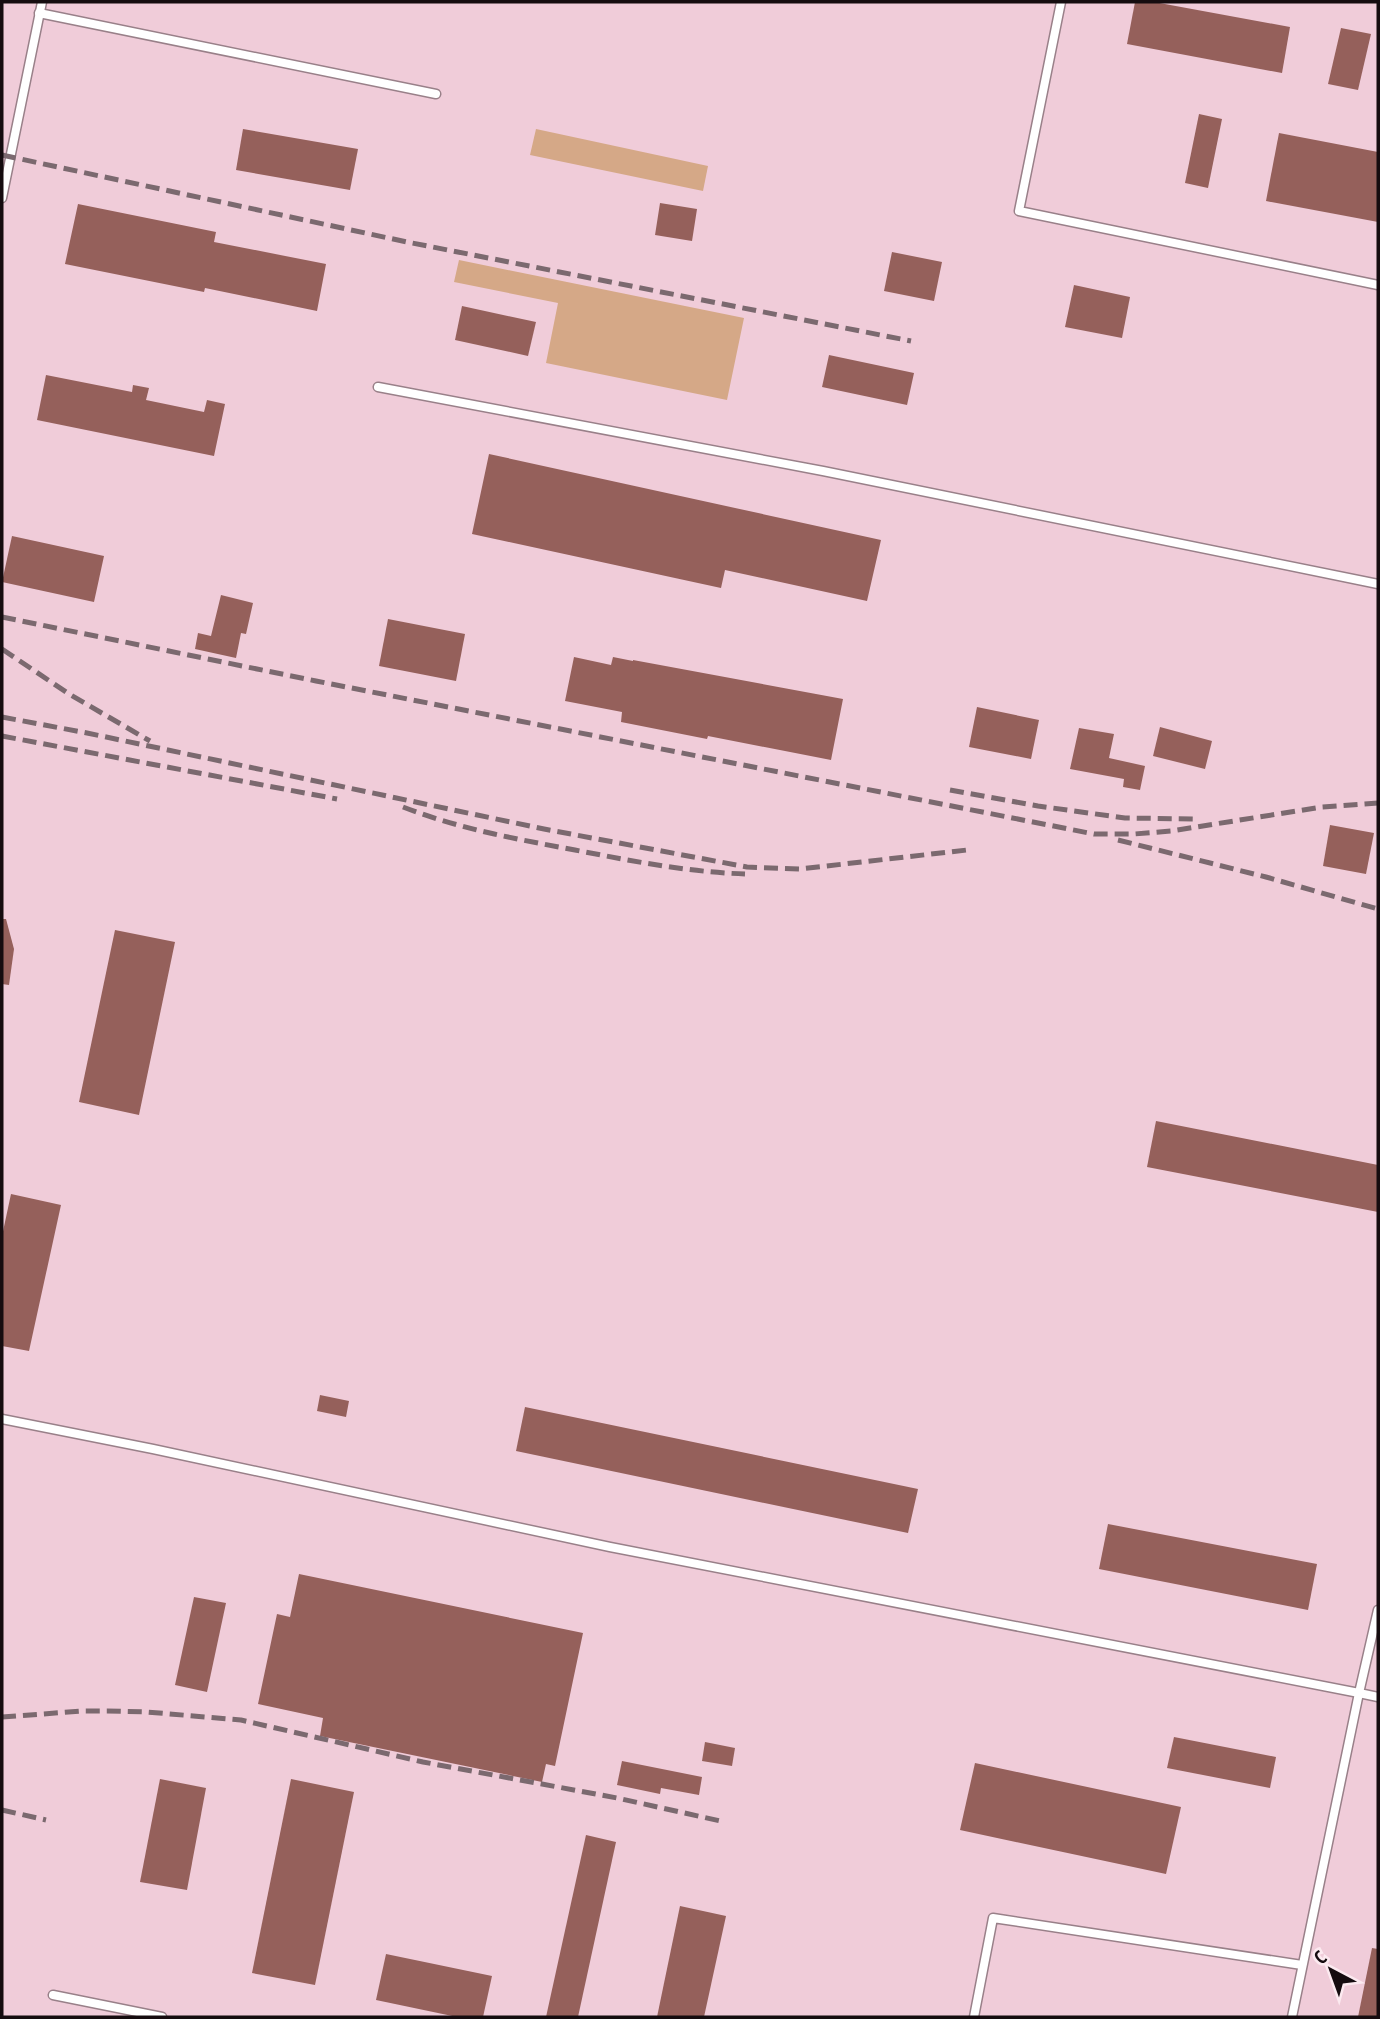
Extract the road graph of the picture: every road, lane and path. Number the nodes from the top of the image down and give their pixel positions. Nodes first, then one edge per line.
1 (41, 2) edge
2 (1060, 2) edge
3 (39, 13) junction
4 (436, 94) dead end
5 (2, 198) edge
6 (1378, 285) edge
7 (378, 387) dead end
8 (1378, 584) edge
9 (2, 1419) edge
10 (1378, 1610) edge
11 (1359, 1693) junction
12 (1378, 1697) edge
13 (1302, 1965) junction
14 (53, 1995) dead end
15 (162, 2017) edge
16 (974, 2017) edge
17 (1292, 2017) edge

1 - 3 lane
2 - 6 lane
3 - 4 lane
3 - 5 lane
7 - 8 lane
9 - 11 lane
10 - 11 lane
11 - 12 lane
11 - 13 lane
13 - 16 lane
13 - 17 lane
14 - 15 lane

